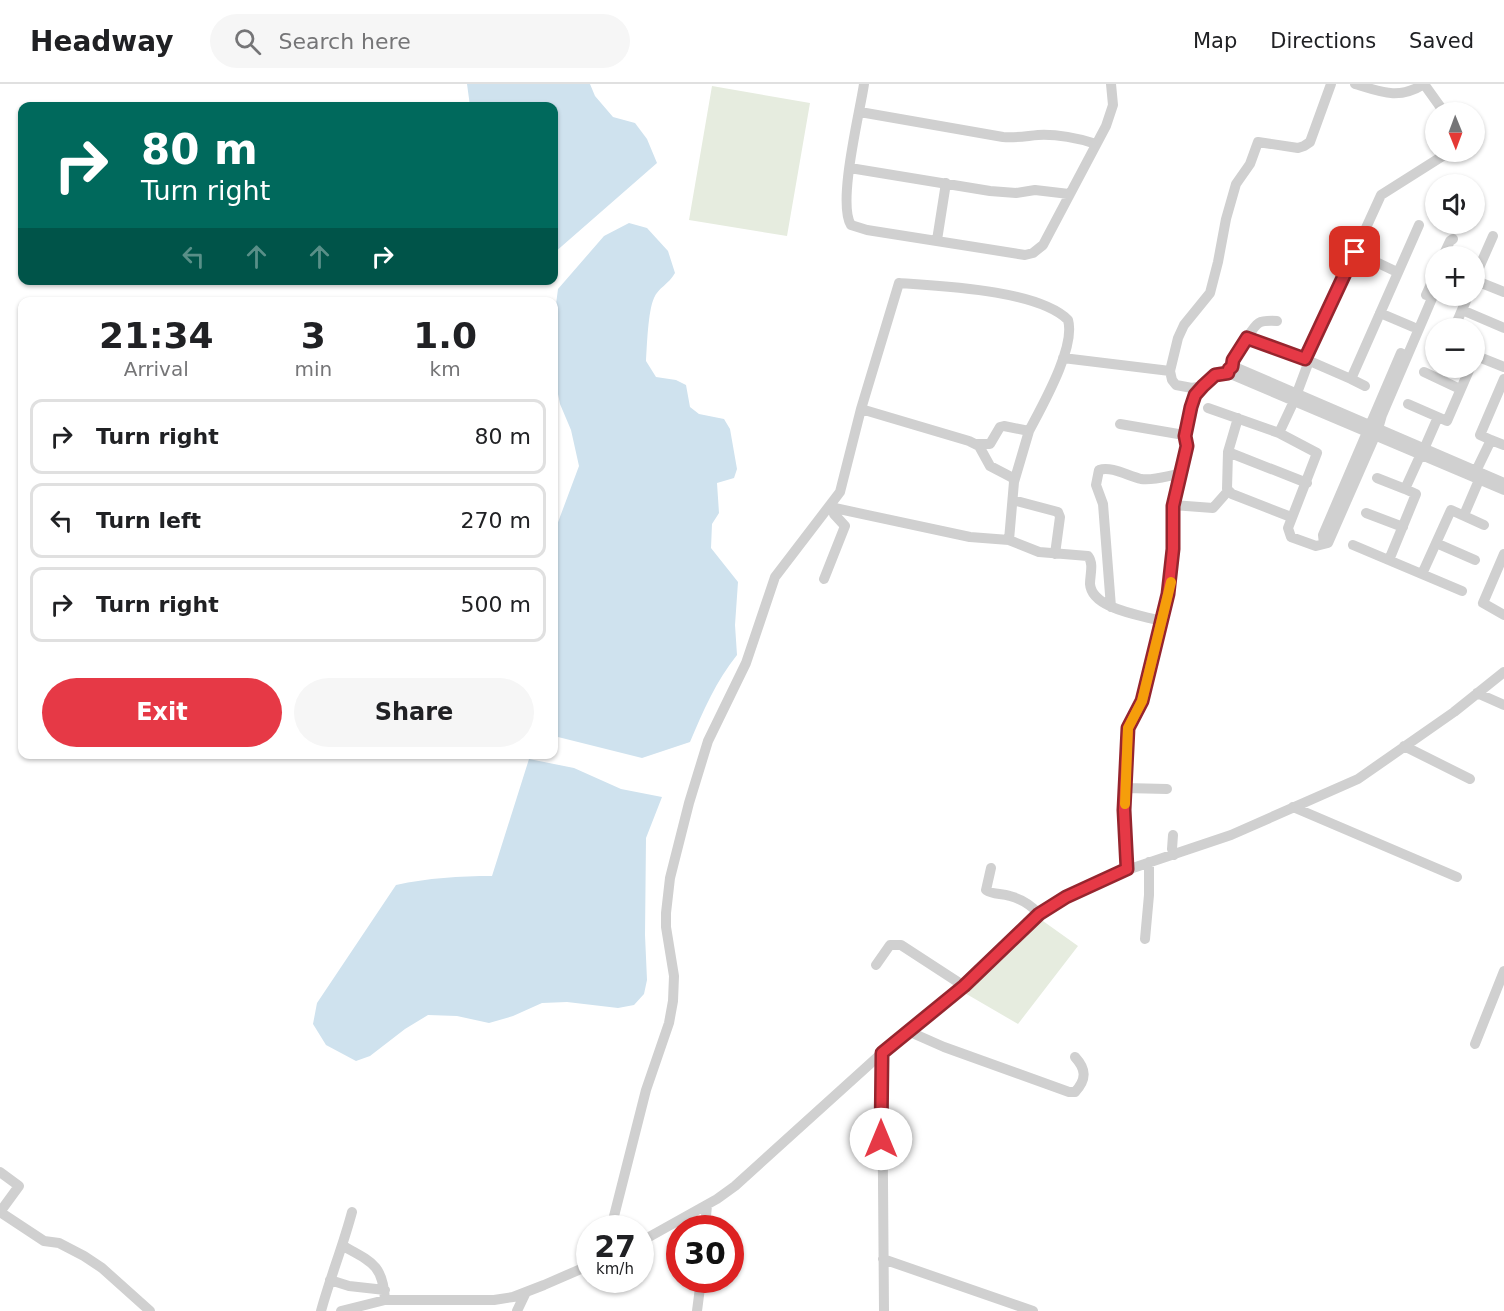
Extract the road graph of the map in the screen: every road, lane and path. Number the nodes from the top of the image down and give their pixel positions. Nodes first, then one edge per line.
1 (864, 84) edge
2 (1111, 84) edge
3 (1331, 84) edge
4 (1355, 84) edge
5 (1424, 84) edge
6 (1437, 102) edge
7 (860, 112) junction
8 (1096, 144) junction
9 (1433, 162) edge
10 (850, 168) junction
11 (946, 183) junction
12 (1069, 194) junction
13 (1419, 225) dead end
14 (1492, 236) dead end
15 (937, 240) junction
16 (1448, 246) edge
17 (1455, 246) edge
18 (1355, 252) junction
19 (1485, 253) edge
20 (1397, 272) junction
21 (1485, 284) edge
22 (1504, 292) edge
23 (1425, 302) edge
24 (1425, 305) edge
25 (1464, 306) edge
26 (1462, 310) junction
27 (1380, 313) junction
28 (1459, 318) edge
29 (1277, 321) dead end
30 (1413, 327) junction
31 (1504, 328) edge
32 (1247, 338) junction
33 (1063, 358) junction
34 (1307, 360) junction
35 (1485, 360) edge
36 (1504, 368) edge
37 (1230, 370) junction
38 (1170, 371) junction
39 (1424, 372) dead end
40 (1396, 374) junction
41 (1466, 378) edge
42 (1351, 379) junction
43 (1504, 379) edge
44 (1203, 386) junction
45 (1365, 387) dead end
46 (1461, 389) junction
47 (1295, 398) junction
48 (1408, 404) dead end
49 (1499, 404) edge
50 (1208, 408) dead end
51 (861, 409) junction
52 (1438, 417) junction
53 (1238, 418) junction
54 (1120, 424) dead end
55 (1373, 430) junction
56 (1029, 431) junction
57 (1279, 433) junction
58 (1185, 436) junction
59 (1491, 440) junction
60 (975, 444) junction
61 (1504, 445) edge
62 (1228, 452) junction
63 (1422, 452) junction
64 (1179, 474) junction
65 (1478, 476) junction
66 (1377, 478) dead end
67 (1014, 482) junction
68 (1307, 483) junction
69 (1504, 483) edge
70 (1405, 489) junction
71 (1228, 490) junction
72 (1504, 490) edge
73 (1013, 500) junction
74 (1173, 505) junction
75 (831, 507) junction
76 (1366, 513) dead end
77 (1464, 515) junction
78 (1291, 517) junction
79 (1484, 525) dead end
80 (1403, 527) junction
81 (1009, 540) junction
82 (1436, 543) junction
83 (1353, 545) dead end
84 (1055, 554) junction
85 (1504, 554) edge
86 (1389, 560) junction
87 (1476, 560) dead end
88 (1500, 573) edge
89 (1422, 574) junction
90 (824, 579) dead end
91 (1462, 591) dead end
92 (1111, 607) junction
93 (1504, 615) edge
94 (1161, 621) junction
95 (1504, 672) edge
96 (1477, 693) junction
97 (1504, 705) edge
98 (1404, 746) junction
99 (1470, 779) dead end
100 (1125, 788) junction
101 (1167, 789) dead end
102 (1293, 807) junction
103 (1173, 835) dead end
104 (1174, 855) junction
105 (1149, 862) junction
106 (991, 868) dead end
107 (1127, 869) junction
108 (1457, 877) dead end
109 (1039, 914) junction
110 (1145, 939) dead end
111 (876, 965) dead end
112 (1504, 971) edge
113 (964, 986) junction
114 (910, 1032) junction
115 (1475, 1044) dead end
116 (882, 1053) junction
117 (1075, 1057) dead end
118 (0, 1172) edge
119 (706, 1205) junction
120 (0, 1212) edge
121 (352, 1212) dead end
122 (614, 1215) edge
123 (706, 1215) edge
124 (654, 1234) edge
125 (343, 1246) junction
126 (883, 1259) junction
127 (576, 1271) edge
128 (330, 1280) junction
129 (526, 1292) junction
130 (699, 1293) edge
131 (385, 1295) junction
132 (456, 1306) edge
133 (150, 1311) edge
134 (321, 1311) edge
135 (341, 1311) edge
136 (517, 1311) edge
137 (697, 1311) edge
138 (884, 1311) edge
139 (1033, 1311) edge

1 - 7 street
2 - 8 street
3 - 38 street
4 - 5 street
5 - 6 street
7 - 8 street
7 - 10 street
8 - 12 street
9 - 18 street
10 - 11 street
10 - 15 street
11 - 12 street
11 - 15 street
12 - 15 street
13 - 20 street
14 - 19 street
16 - 17 street
18 - 20 street
18 - 34 street
20 - 27 street
21 - 22 street
23 - 30 street
24 - 40 street
25 - 26 street
26 - 28 street
26 - 31 street
27 - 30 street
27 - 42 street
29 - 32 street
30 - 40 street
32 - 34 street
32 - 37 street
33 - 38 street
33 - 51 street
33 - 56 street
34 - 42 street
34 - 47 street
35 - 36 street
37 - 44 street
37 - 47 street
38 - 44 street
39 - 46 street
40 - 55 street
41 - 46 street
42 - 45 street
43 - 49 street
44 - 58 street
46 - 52 street
47 - 55 street
47 - 57 street
48 - 52 street
49 - 59 street
50 - 53 street
51 - 60 street
51 - 75 street
52 - 63 street
53 - 57 street
53 - 62 street
54 - 58 street
55 - 63 street
55 - 78 street
56 - 60 street
56 - 67 street
57 - 68 street
58 - 64 street
59 - 61 street
59 - 65 street
60 - 67 street
62 - 68 street
62 - 71 street
63 - 65 street
63 - 70 street
64 - 74 street
64 - 92 street
65 - 69 street
65 - 72 street
65 - 77 street
66 - 70 street
67 - 73 street
68 - 78 street
70 - 80 street
71 - 74 street
71 - 78 street
73 - 81 street
73 - 84 street
74 - 94 street
75 - 81 street
75 - 90 street
75 - 122 street
76 - 80 street
77 - 79 street
77 - 82 street
80 - 86 street
81 - 84 street
82 - 87 street
82 - 89 street
83 - 86 street
84 - 92 street
85 - 88 street
86 - 89 street
88 - 93 street
89 - 91 street
92 - 94 street
94 - 100 street
95 - 96 street
96 - 97 street
96 - 98 street
98 - 99 street
98 - 102 street
100 - 101 street
100 - 107 street
102 - 104 street
102 - 108 street
103 - 104 street
104 - 105 street
105 - 107 street
105 - 110 street
106 - 109 street
107 - 109 street
109 - 113 street
111 - 113 street
112 - 115 street
113 - 114 street
114 - 116 street
114 - 117 street
116 - 119 street
116 - 126 street
118 - 120 street
119 - 123 street
119 - 124 street
120 - 133 street
121 - 125 street
125 - 128 street
125 - 131 street
126 - 138 street
126 - 139 street
127 - 129 street
128 - 131 street
128 - 134 street
129 - 132 street
129 - 136 street
130 - 137 street
131 - 132 street
131 - 135 street

